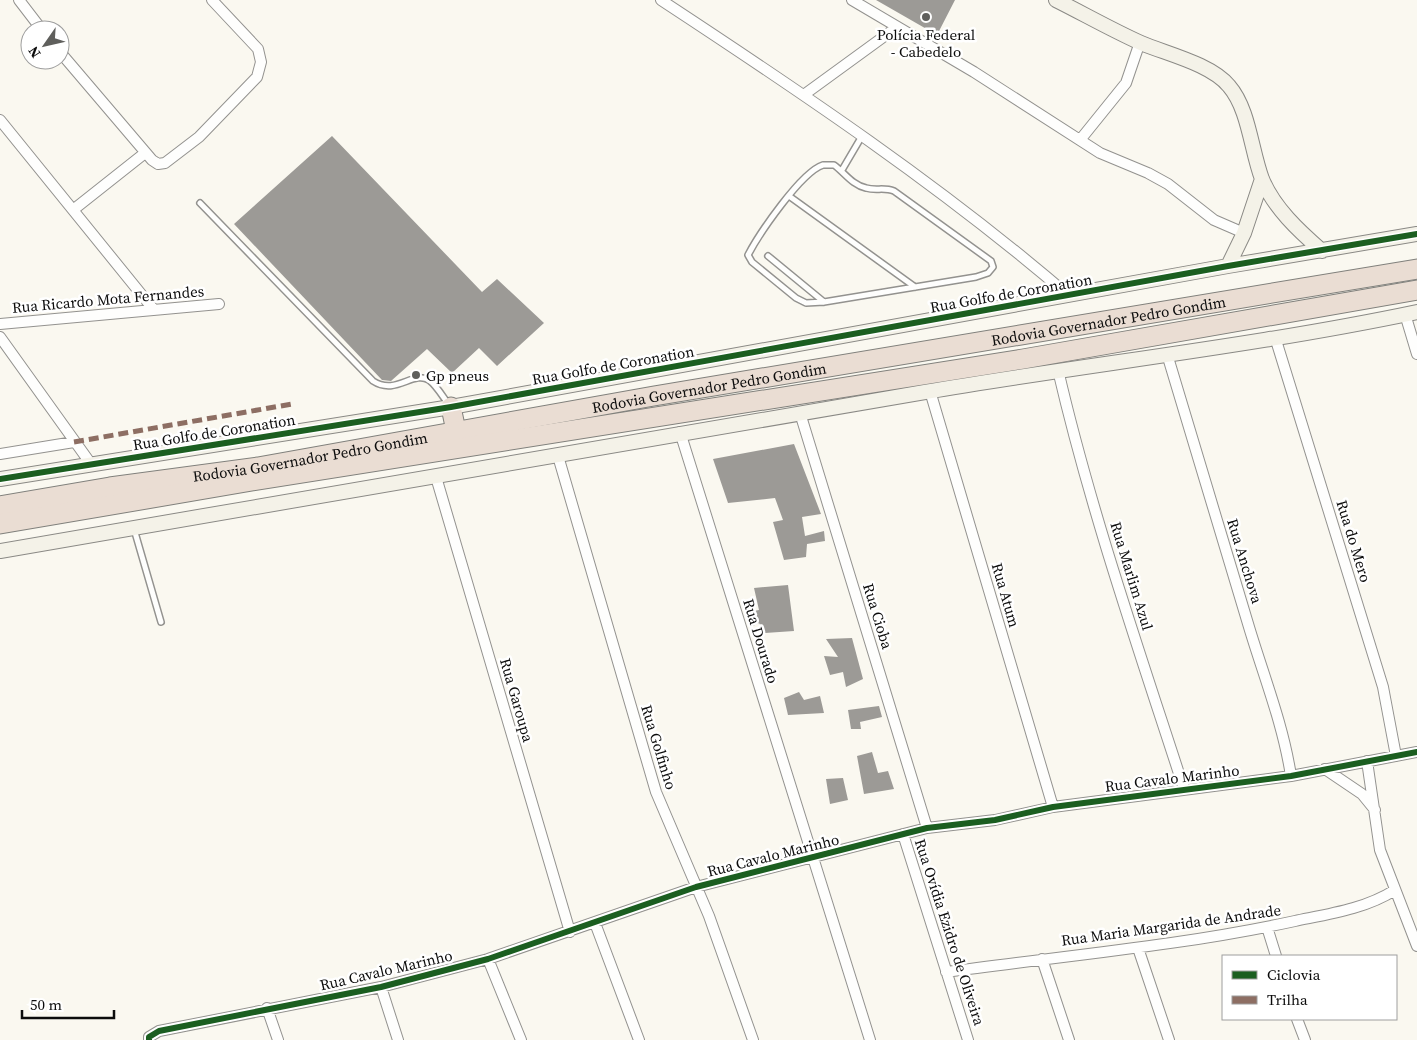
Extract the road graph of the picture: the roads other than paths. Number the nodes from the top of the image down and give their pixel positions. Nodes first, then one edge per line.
1 (19, 0) edge
2 (212, 0) edge
3 (661, 0) edge
4 (852, 0) edge
5 (1056, 0) edge
6 (34, 20) edge
7 (897, 27) junction
8 (1140, 42) junction
9 (70, 64) edge
10 (805, 94) junction
11 (0, 120) edge
12 (862, 136) junction
13 (1080, 140) junction
14 (145, 153) junction
15 (842, 170) junction
16 (1262, 179) junction
17 (789, 196) junction
18 (200, 202) dead end
19 (73, 210) junction
20 (1244, 232) junction
21 (1417, 234) edge
22 (1322, 251) junction
23 (768, 256) dead end
24 (1228, 266) junction
25 (1417, 269) edge
26 (915, 287) junction
27 (1417, 290) edge
28 (1068, 295) junction
29 (824, 302) junction
30 (219, 304) dead end
31 (154, 310) junction
32 (1411, 313) edge
33 (0, 324) edge
34 (0, 337) edge
35 (1275, 337) junction
36 (1167, 354) junction
37 (1417, 354) edge
38 (1058, 370) junction
39 (930, 391) junction
40 (451, 407) junction
41 (800, 413) junction
42 (456, 431) junction
43 (680, 432) junction
44 (74, 442) junction
45 (0, 454) edge
46 (558, 456) junction
47 (91, 464) junction
48 (436, 477) junction
49 (0, 479) edge
50 (0, 506) edge
51 (0, 524) edge
52 (134, 528) junction
53 (0, 551) edge
54 (162, 622) dead end
55 (1417, 752) edge
56 (1396, 756) junction
57 (1367, 761) junction
58 (1325, 769) junction
59 (1291, 776) junction
60 (1184, 789) junction
61 (1053, 807) junction
62 (1375, 811) junction
63 (927, 828) junction
64 (903, 834) junction
65 (813, 859) junction
66 (696, 887) junction
67 (1395, 890) junction
68 (596, 922) junction
69 (1267, 927) junction
70 (570, 932) junction
71 (1417, 946) edge
72 (1138, 948) junction
73 (1276, 955) edge
74 (488, 959) junction
75 (1042, 959) junction
76 (946, 972) junction
77 (381, 987) junction
78 (267, 1008) junction
79 (1297, 1020) edge
80 (149, 1038) edge
81 (278, 1040) edge
82 (398, 1040) edge
83 (521, 1040) edge
84 (639, 1040) edge
85 (753, 1040) edge
86 (870, 1040) edge
87 (968, 1040) edge
88 (1069, 1040) edge
89 (1169, 1040) edge
90 (1305, 1040) edge

1 - 6 street
2 - 14 street
3 - 10 street, Rua Golfo de Coronation
4 - 7 street
5 - 8 street
7 - 10 street
7 - 13 street
8 - 13 street
8 - 16 street
9 - 14 street
10 - 12 street, Rua Golfo de Coronation
11 - 19 street
12 - 15 lane
12 - 28 street, Rua Golfo de Coronation
13 - 20 street
14 - 19 street
15 - 17 lane
15 - 26 lane
16 - 20 street
16 - 22 street
17 - 26 lane
17 - 29 lane
18 - 40 lane
19 - 31 street
20 - 24 street
21 - 22 street, Rua Golfo de Coronation
22 - 24 street, Rua Golfo de Coronation
23 - 29 lane
24 - 28 street, Rua Golfo de Coronation
25 - 42 highway, Rodovia Governador Pedro Gondim
26 - 29 lane
27 - 51 highway, Rodovia Governador Pedro Gondim
28 - 40 street, Rua Golfo de Coronation
30 - 31 street, Rua Ricardo Mota Fernandes
31 - 33 street, Rua Ricardo Mota Fernandes
32 - 35 street
32 - 37 street
34 - 44 street
35 - 36 street
35 - 56 street, Rua do Mero
36 - 38 street
36 - 59 street, Rua Anchova
38 - 39 street
38 - 60 street, Rua Marlim Azul
39 - 41 street
39 - 61 street, Rua Atum
40 - 42 highway
40 - 47 street, Rua Golfo de Coronation
41 - 43 street
41 - 63 street, Rua Cioba
42 - 50 highway, Rodovia Governador Pedro Gondim
43 - 46 street
43 - 65 street, Rua Dourado
44 - 45 street
44 - 47 street
46 - 48 street
46 - 66 street, Rua Golfinho
47 - 49 street, Rua Golfo de Coronation
48 - 52 street
48 - 70 street, Rua Garoupa
52 - 53 street
52 - 54 lane
55 - 56 street, Rua Cavalo Marinho
56 - 57 street, Rua Cavalo Marinho
57 - 58 street, Rua Cavalo Marinho
57 - 62 street
58 - 59 street, Rua Cavalo Marinho
58 - 62 street
59 - 60 street, Rua Cavalo Marinho
60 - 61 street, Rua Cavalo Marinho
61 - 63 street, Rua Cavalo Marinho
62 - 67 street
63 - 64 street, Rua Cavalo Marinho
64 - 65 street, Rua Cavalo Marinho
64 - 76 street, Rua Ovídia Ezidro de Oliveira
65 - 66 street, Rua Cavalo Marinho
65 - 86 street, Rua Dourado
66 - 68 street, Rua Cavalo Marinho
66 - 85 street, Rua Golfinho
67 - 69 street, Rua Maria Margarida de Andrade
67 - 71 street
68 - 70 street, Rua Cavalo Marinho
68 - 84 street
69 - 72 street, Rua Maria Margarida de Andrade
69 - 73 street
70 - 74 street, Rua Cavalo Marinho
72 - 75 street, Rua Maria Margarida de Andrade
72 - 89 street
74 - 77 street, Rua Cavalo Marinho
74 - 83 street
75 - 76 street, Rua Maria Margarida de Andrade
75 - 88 street
76 - 87 street, Rua Ovídia Ezidro de Oliveira
77 - 78 street, Rua Cavalo Marinho
77 - 82 street
78 - 80 street, Rua Cavalo Marinho
78 - 81 street
79 - 90 street

